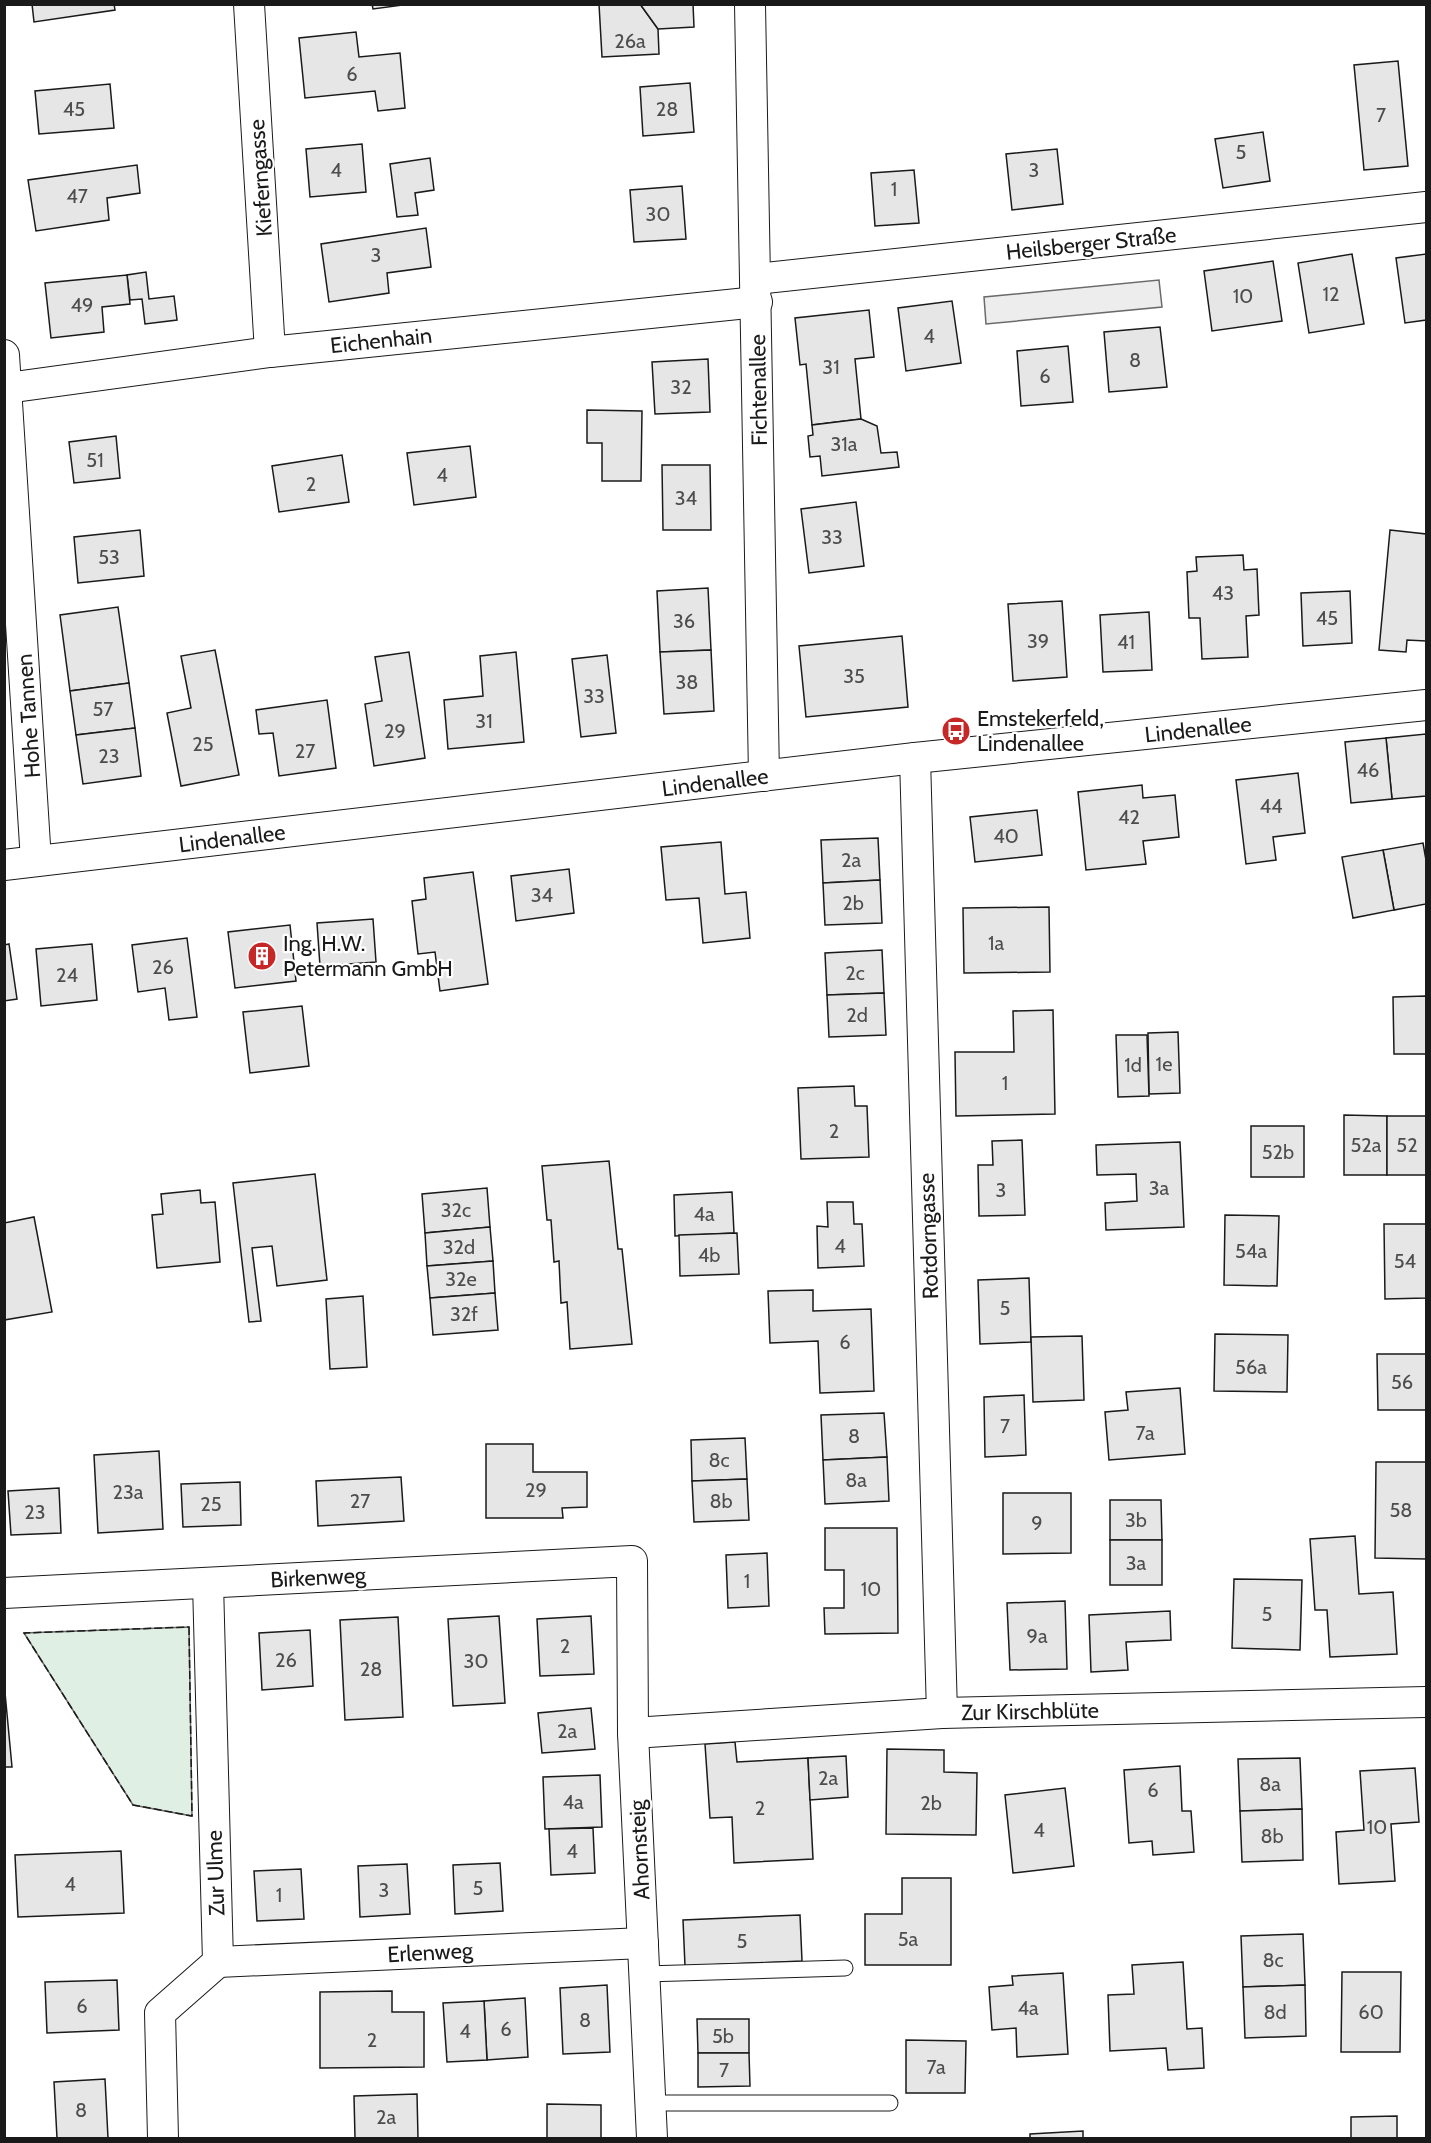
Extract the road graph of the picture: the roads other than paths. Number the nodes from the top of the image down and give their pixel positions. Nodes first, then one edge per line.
1 (249, 4) edge
2 (750, 4) edge
3 (1426, 207) edge
4 (756, 291) junction
5 (270, 352) junction
6 (4, 354) edge
7 (7, 388) junction
8 (1426, 705) edge
9 (915, 758) junction
10 (764, 776) junction
11 (36, 861) junction
12 (4, 865) edge
13 (632, 1561) joint
14 (208, 1583) junction
15 (4, 1593) edge
16 (1426, 1702) edge
17 (942, 1713) junction
18 (633, 1733) junction
19 (643, 1943) junction
20 (218, 1962) junction
21 (845, 1968) dead end
22 (645, 1974) junction
23 (651, 2103) junction
24 (890, 2103) dead end
25 (163, 2139) edge
26 (652, 2139) edge

1 - 5 street, Kieferngasse
2 - 4 street, Fichtenallee
3 - 4 street, Heilsberger Straße
4 - 5 street, Eichenhain
4 - 10 street, Fichtenallee
5 - 7 street, Eichenhain
6 - 7 street, Hohe Tannen
7 - 11 street, Hohe Tannen
8 - 9 street, Lindenallee
9 - 10 street, Lindenallee
9 - 17 street, Rotdorngasse
10 - 11 street, Lindenallee
11 - 12 street, Lindenallee
13 - 14 street, Birkenweg
13 - 18 street, Ahornsteig
14 - 15 street, Birkenweg
14 - 20 street, Zur Ulme
16 - 17 street, Zur Kirschblüte
17 - 18 street, Zur Kirschblüte
18 - 19 street, Ahornsteig
19 - 20 street, Erlenweg
19 - 22 street, Ahornsteig
20 - 25 street
21 - 22 lane
22 - 23 street, Ahornsteig
23 - 24 lane
23 - 26 street, Ahornsteig

